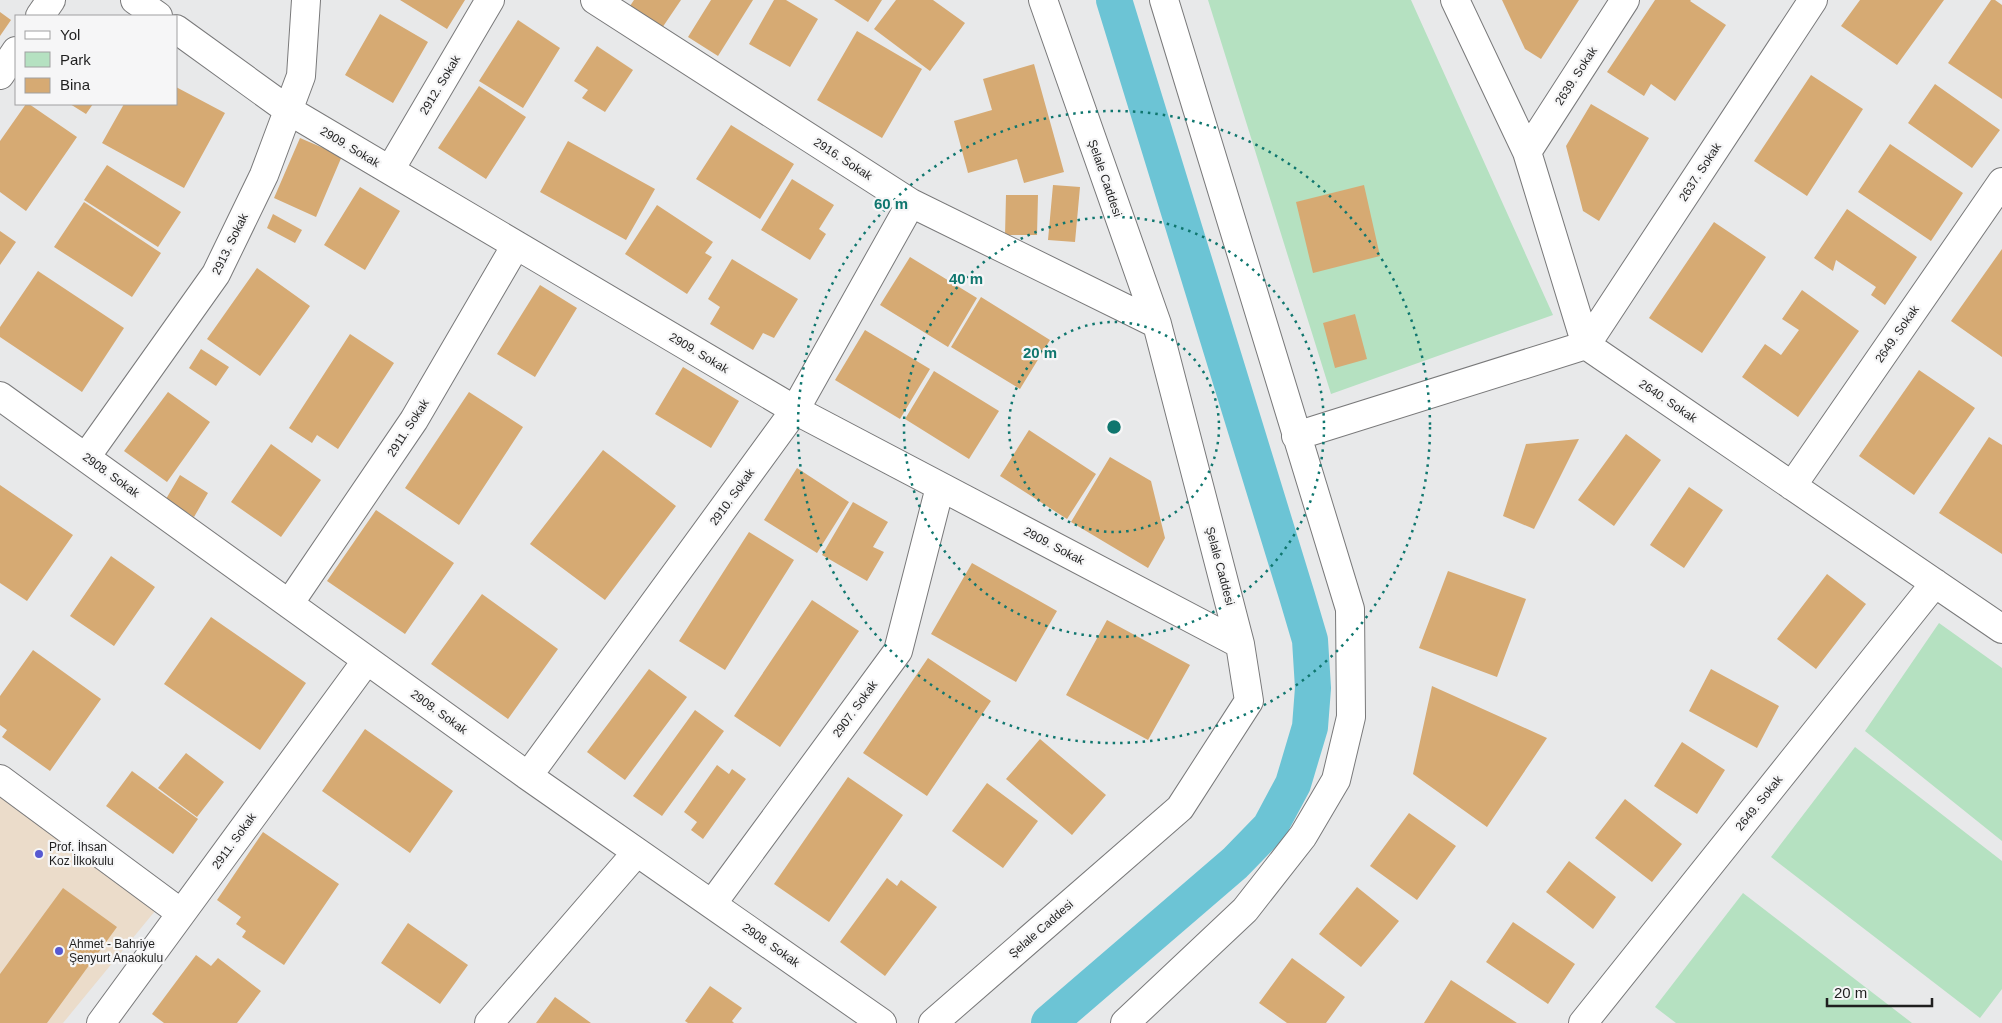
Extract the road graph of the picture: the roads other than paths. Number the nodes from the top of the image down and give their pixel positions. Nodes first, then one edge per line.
1 (51, 0) edge
2 (136, 0) edge
3 (306, 0) edge
4 (490, 0) edge
5 (595, 0) edge
6 (1043, 0) edge
7 (1164, 0) edge
8 (1455, 0) edge
9 (1625, 0) edge
10 (1813, 0) edge
11 (41, 15) edge
12 (157, 15) edge
13 (178, 30) edge
14 (15, 53) edge
15 (0, 76) edge
16 (288, 110) junction
17 (1527, 152) junction
18 (390, 170) junction
19 (2002, 182) edge
20 (911, 203) junction
21 (516, 245) junction
22 (1157, 324) junction
23 (1586, 345) junction
24 (0, 396) edge
25 (795, 410) junction
26 (1296, 436) junction
27 (86, 457) junction
28 (1792, 486) junction
29 (940, 487) junction
30 (1935, 583) junction
31 (289, 604) junction
32 (2002, 629) edge
33 (1240, 644) junction
34 (367, 660) junction
35 (528, 776) junction
36 (0, 779) edge
37 (637, 852) junction
38 (712, 904) junction
39 (181, 913) junction
40 (101, 1023) edge
41 (489, 1023) edge
42 (882, 1023) edge
43 (933, 1023) edge
44 (1125, 1023) edge
45 (1583, 1023) edge

1 - 11 street
2 - 12 street
3 - 16 street, 2913. Sokak
4 - 18 street, 2912. Sokak
5 - 20 street, 2916. Sokak
6 - 22 street, Şelale Caddesi
7 - 26 street
8 - 17 street
9 - 17 street, 2639. Sokak
10 - 23 street, 2637. Sokak
13 - 16 street, 2909. Sokak
14 - 15 street
16 - 18 street, 2909. Sokak
16 - 27 street, 2913. Sokak
17 - 23 street
18 - 21 street, 2909. Sokak
19 - 28 street, 2649. Sokak
20 - 22 street, 2916. Sokak
20 - 25 street, 2910. Sokak
21 - 25 street, 2909. Sokak
21 - 31 street, 2911. Sokak
22 - 33 street, Şelale Caddesi
23 - 26 street
23 - 28 street, 2640. Sokak
24 - 27 street, 2908. Sokak
25 - 29 street, 2909. Sokak
25 - 35 street, 2910. Sokak
26 - 44 street
27 - 31 street, 2908. Sokak
28 - 30 street, 2640. Sokak
29 - 33 street, 2909. Sokak
29 - 38 street, 2907. Sokak
30 - 32 street, 2640. Sokak
30 - 45 street, 2649. Sokak
31 - 34 street, 2908. Sokak
33 - 43 street, Şelale Caddesi
34 - 35 street, 2908. Sokak
34 - 39 street, 2911. Sokak
35 - 37 street, 2908. Sokak
36 - 39 street
37 - 38 street, 2908. Sokak
37 - 41 street
38 - 42 street, 2908. Sokak
39 - 40 street, 2911. Sokak

